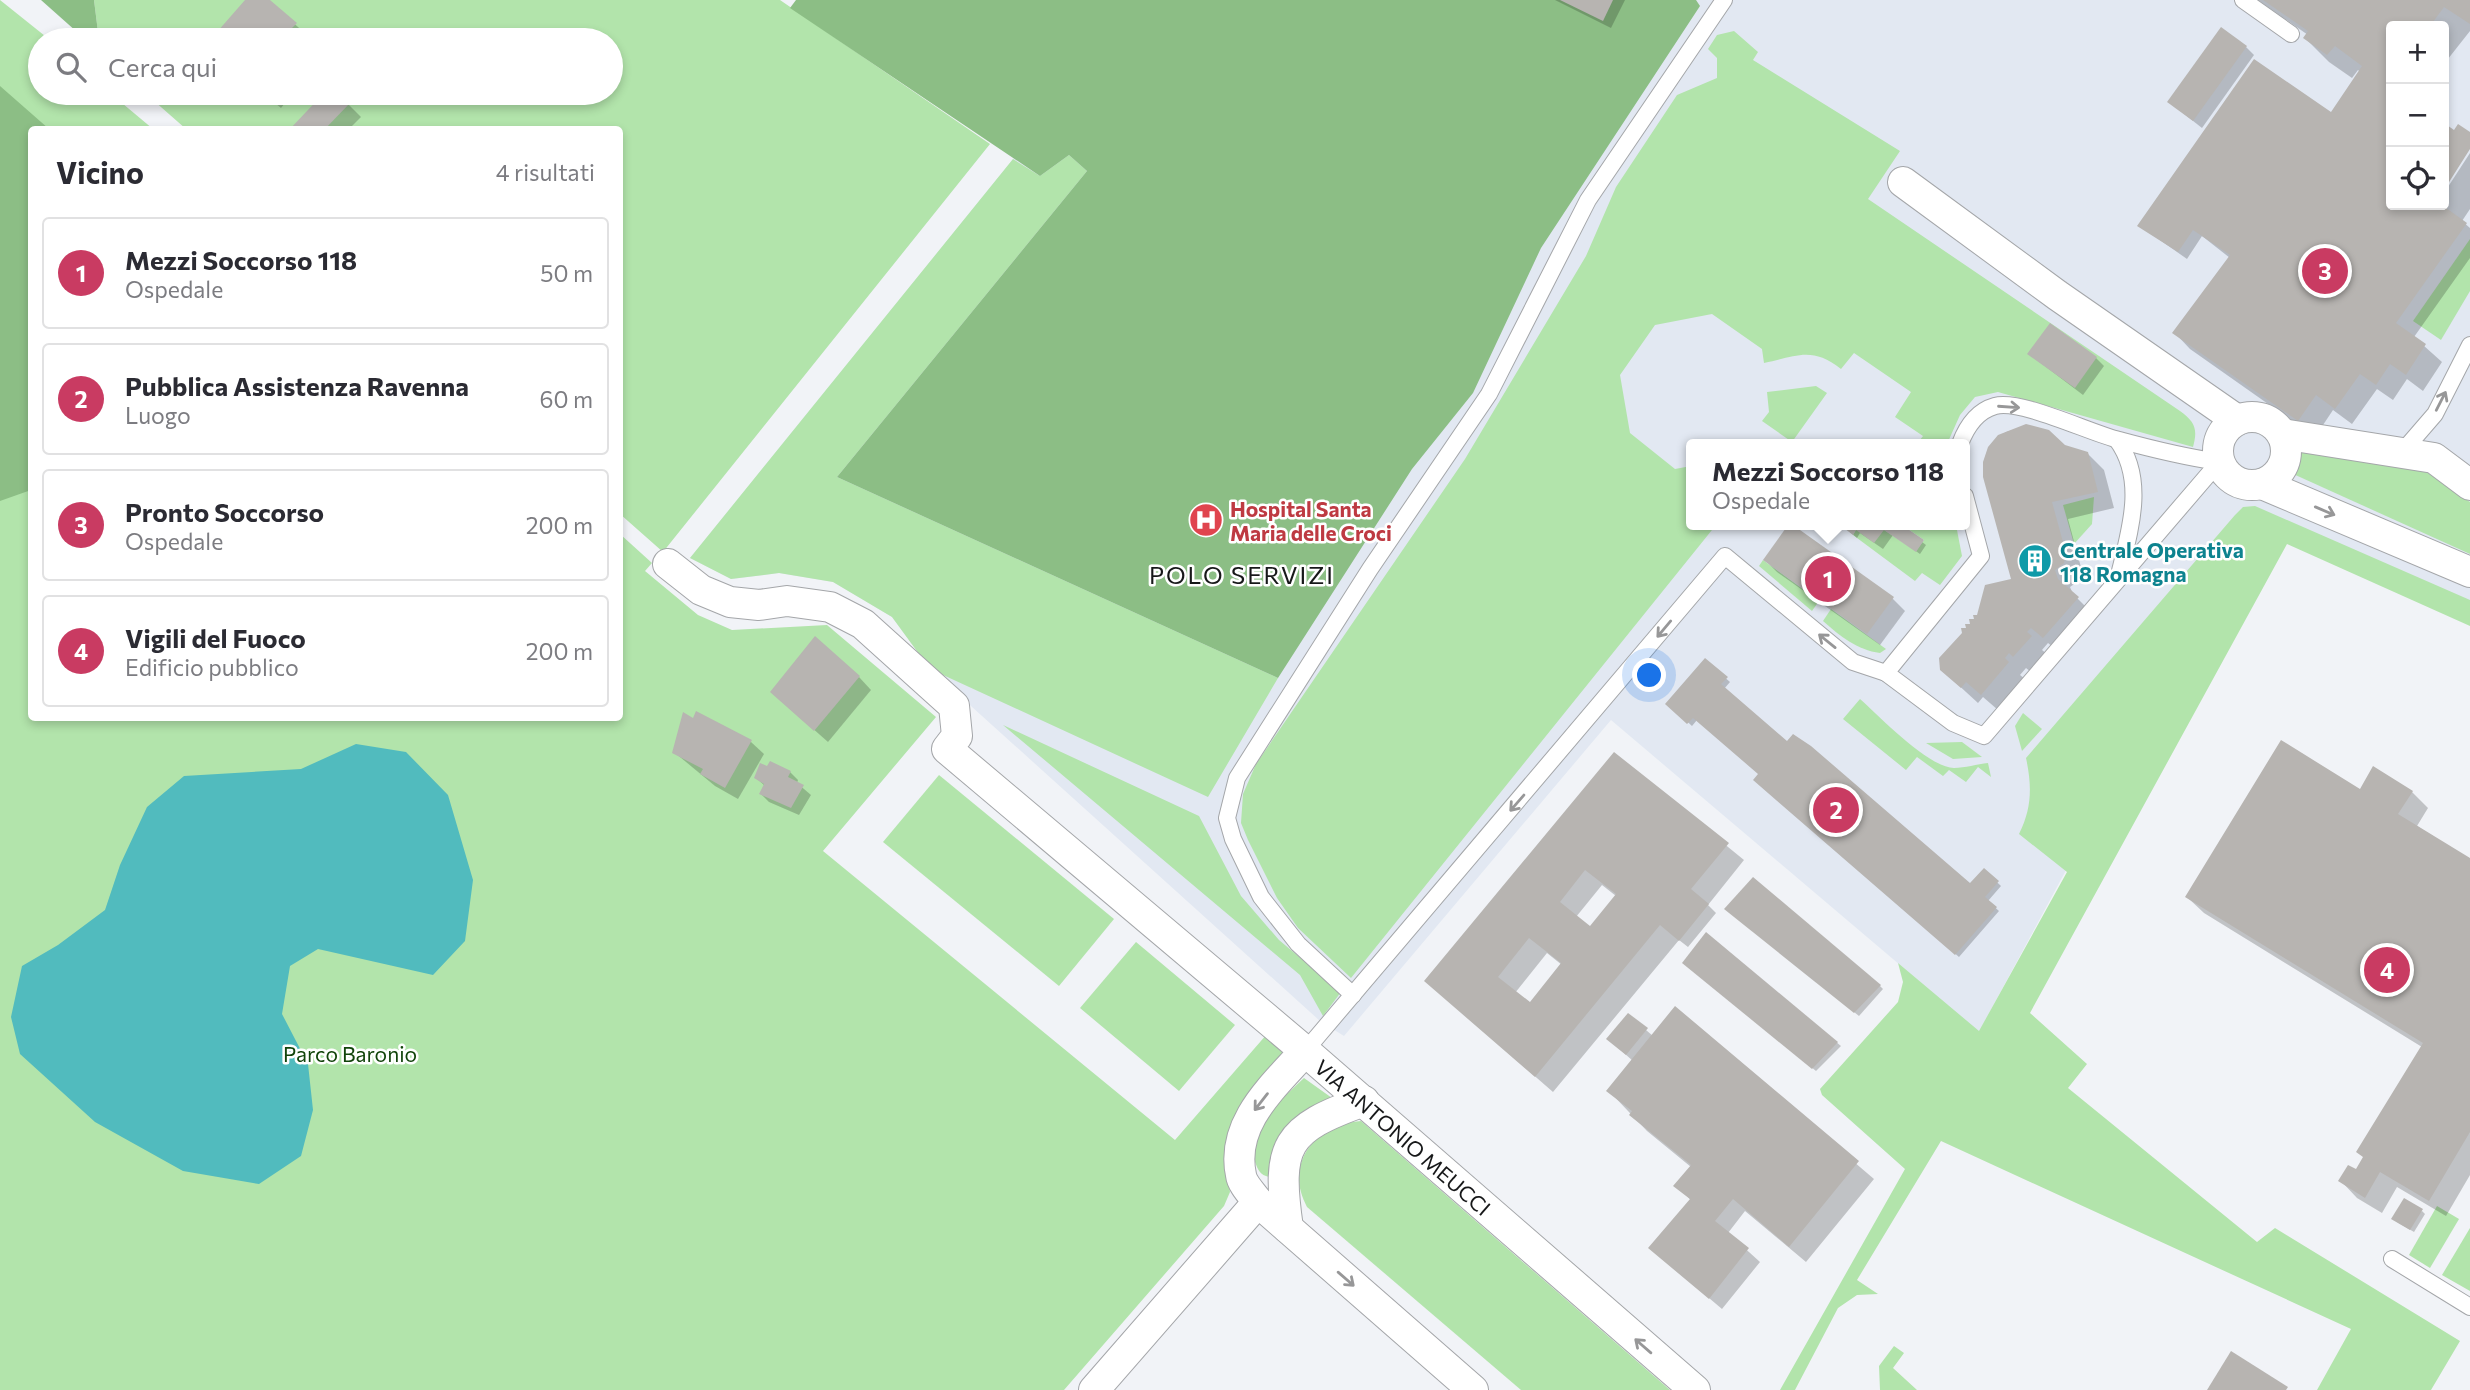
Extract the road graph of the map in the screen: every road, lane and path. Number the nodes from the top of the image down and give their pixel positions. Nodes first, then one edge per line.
1 (1724, 0) edge
2 (2243, 0) edge
3 (2291, 34) dead end
4 (1903, 182) dead end
5 (2470, 345) edge
6 (2237, 420) junction
7 (2282, 434) junction
8 (1962, 439) edge
9 (2117, 440) junction
10 (2403, 452) junction
11 (2219, 462) junction
12 (2262, 484) junction
13 (2470, 485) edge
14 (1970, 515) edge
15 (668, 564) dead end
16 (2470, 572) edge
17 (2117, 582) junction
18 (1886, 673) junction
19 (1353, 995) junction
20 (1305, 1051) junction
21 (1364, 1101) junction
22 (1258, 1202) junction
23 (1288, 1228) junction
24 (2392, 1259) dead end
25 (2470, 1307) edge
26 (1094, 1390) edge
27 (1473, 1390) edge
28 (1695, 1390) edge

1 - 19 lane
2 - 3 lane
4 - 6 street
10 -> 5 lane
6 - 7 street
6 - 11 street
7 - 10 street
7 - 12 street
8 -> 9 lane
9 - 11 lane
9 - 17 lane
10 - 13 street
11 - 12 street
11 - 17 lane
12 -> 16 street
14 - 18 lane
15 - 20 street
17 - 18 lane
18 -> 19 lane
19 - 20 lane
20 - 21 street, VIA ANTONIO MEUCCI
20 -> 22 street, VIA ANTONIO MEUCCI
21 - 23 street
28 -> 21 street, VIA ANTONIO MEUCCI
22 - 23 street, VIA ANTONIO MEUCCI
22 - 26 street
23 -> 27 street, VIA ANTONIO MEUCCI
24 - 25 lane

